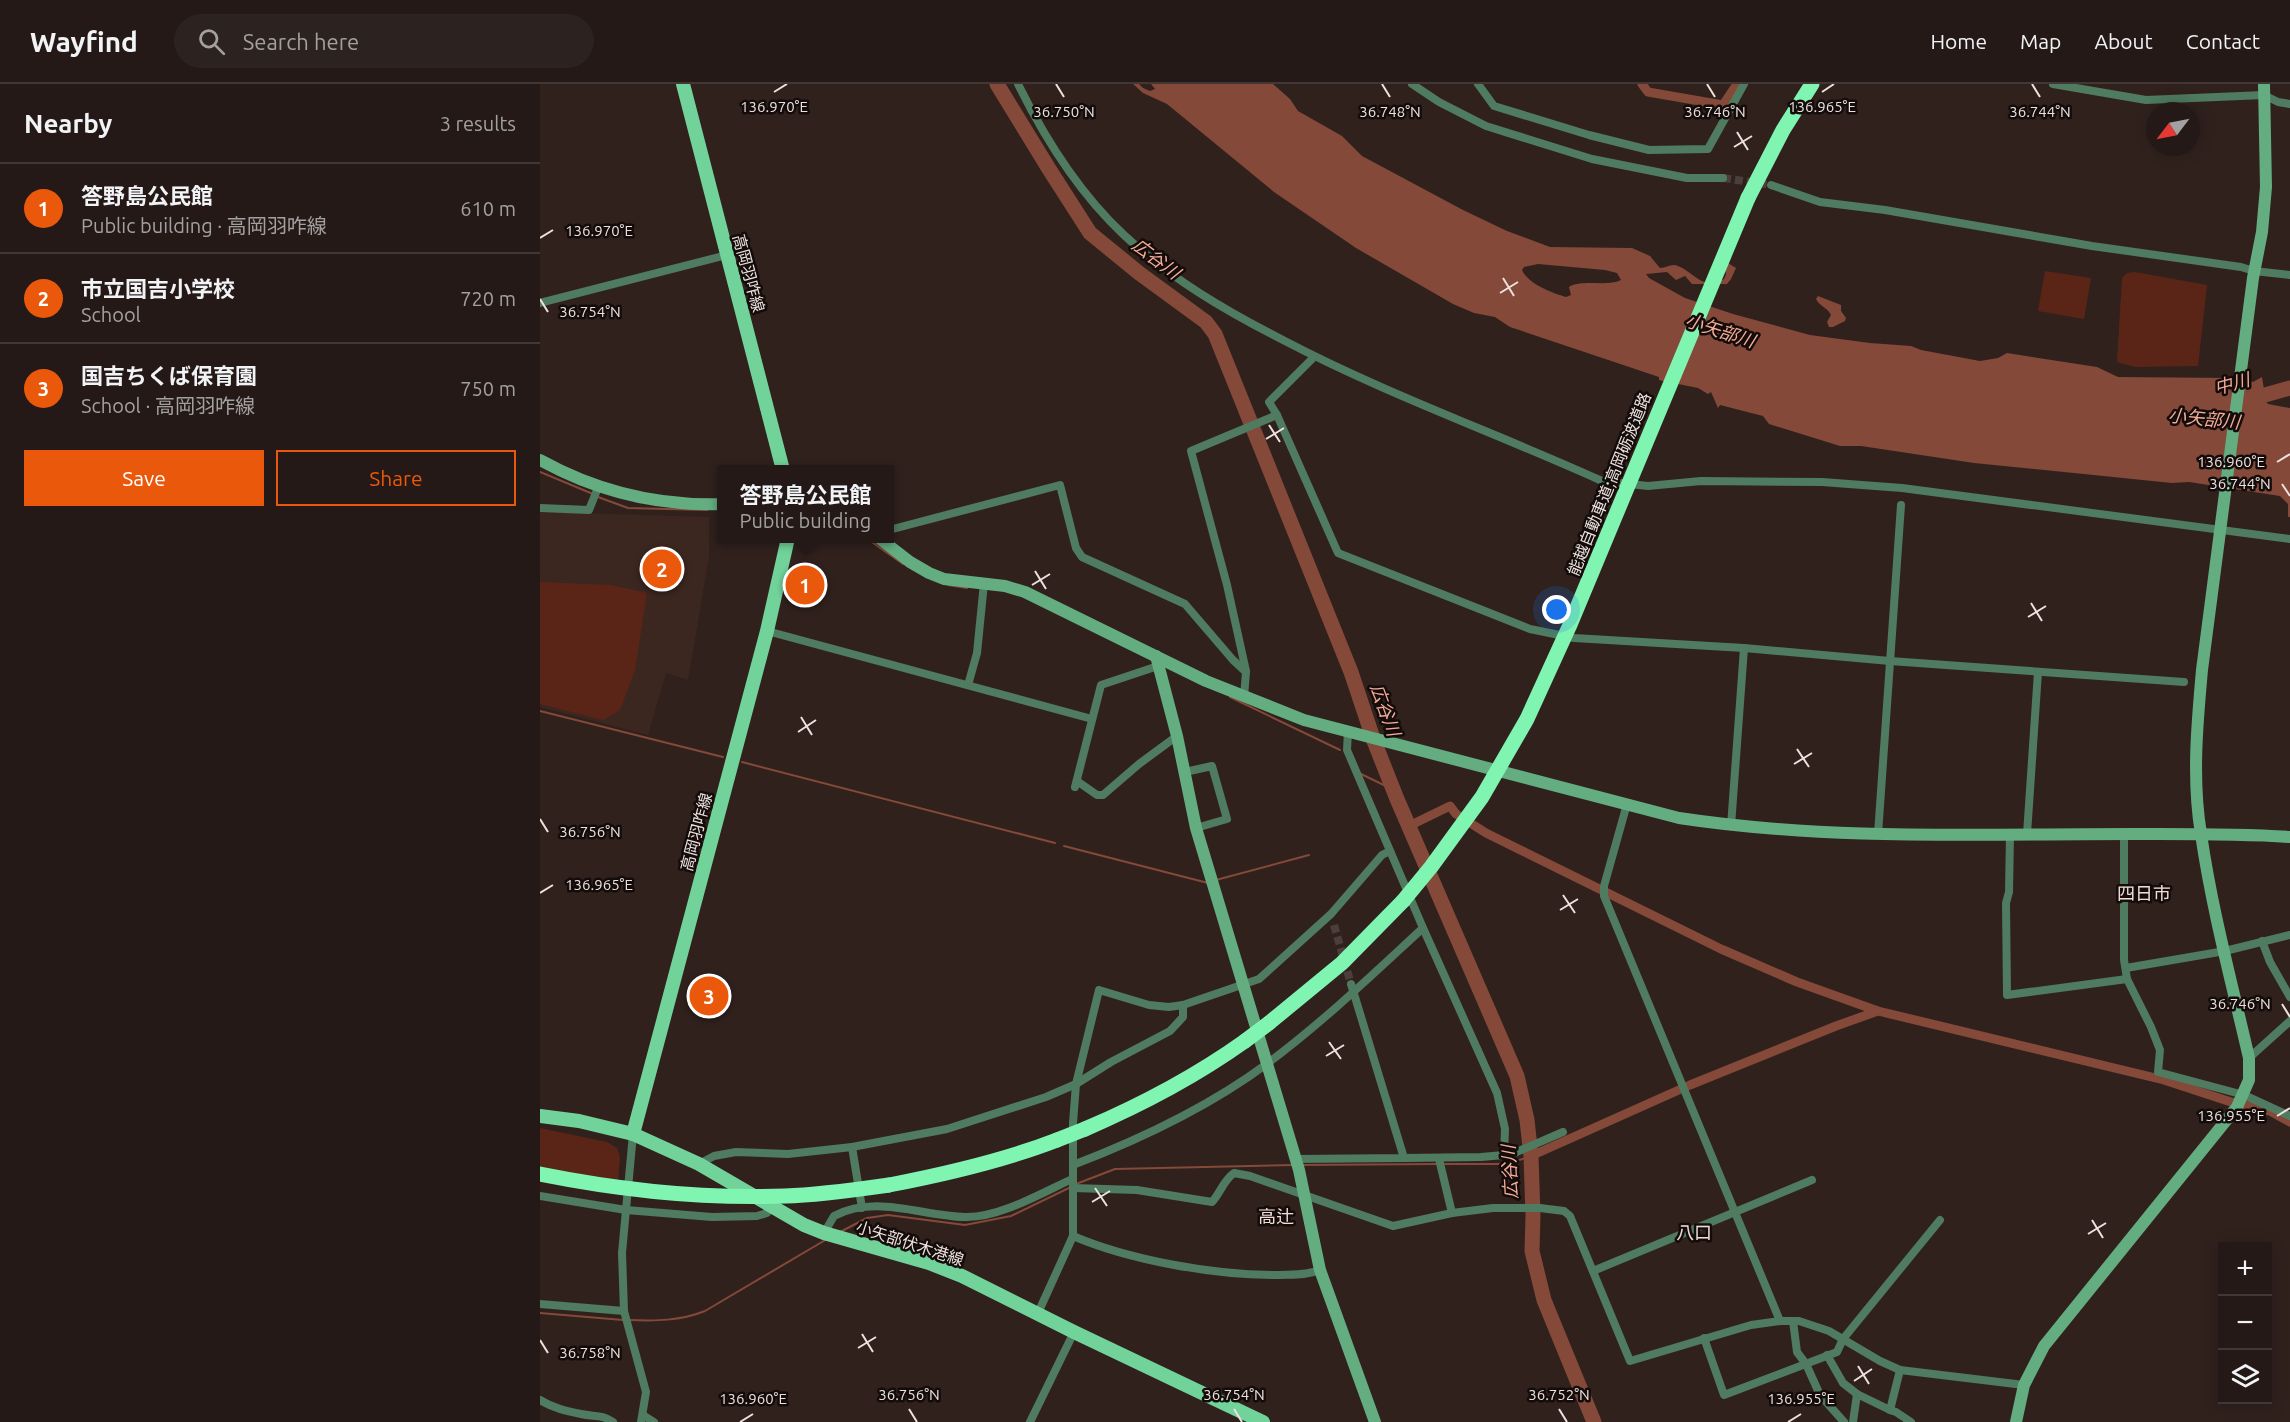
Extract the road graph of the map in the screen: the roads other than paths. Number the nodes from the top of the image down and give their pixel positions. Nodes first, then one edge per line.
1 (683, 84) edge
2 (1018, 84) edge
3 (1412, 84) edge
4 (1478, 84) edge
5 (1744, 84) edge
6 (1812, 84) edge
7 (2053, 84) edge
8 (2264, 89) edge
9 (2290, 104) edge
10 (1723, 178) tunnel mouth
11 (1771, 185) tunnel mouth
12 (727, 255) junction
13 (2254, 275) junction
14 (2290, 275) edge
15 (540, 303) edge
16 (1314, 357) junction
17 (1277, 415) junction
18 (540, 460) edge
19 (782, 465) edge
20 (599, 486) junction
21 (717, 504) edge
22 (1901, 505) dead end
23 (540, 508) edge
24 (2221, 528) junction
25 (894, 529) edge
26 (2288, 539) edge
27 (787, 543) edge
28 (886, 543) edge
29 (983, 588) junction
30 (767, 631) junction
31 (1744, 648) junction
32 (1157, 661) junction
33 (1890, 661) junction
34 (1246, 672) junction
35 (2038, 672) junction
36 (2184, 682) dead end
37 (968, 685) junction
38 (1244, 697) junction
39 (1092, 718) junction
40 (1352, 732) junction
41 (1177, 736) junction
42 (1185, 772) junction
43 (1627, 804) junction
44 (1731, 826) junction
45 (1196, 828) junction
46 (1878, 834) junction
47 (2010, 834) junction
48 (2027, 834) junction
49 (2124, 834) junction
50 (2200, 834) junction
51 (2290, 837) edge
52 (1390, 851) junction
53 (1331, 914) junction
54 (1334, 925) tunnel mouth
55 (1424, 928) junction
56 (2290, 935) edge
57 (2262, 941) junction
58 (2225, 951) junction
59 (2126, 968) junction
60 (2127, 979) junction
61 (1242, 985) junction
62 (1352, 989) junction
63 (2290, 997) edge
64 (1183, 1005) junction
65 (2290, 1021) edge
66 (2249, 1058) junction
67 (1267, 1064) junction
68 (1076, 1084) junction
69 (2241, 1100) junction
70 (540, 1116) edge
71 (2290, 1116) edge
72 (1563, 1132) dead end
73 (633, 1134) junction
74 (852, 1147) junction
75 (1504, 1155) junction
76 (1404, 1158) junction
77 (1439, 1159) junction
78 (699, 1164) junction
79 (1073, 1165) junction
80 (1297, 1165) junction
81 (540, 1174) edge
82 (1812, 1180) dead end
83 (1073, 1184) junction
84 (1306, 1195) junction
85 (540, 1196) edge
86 (772, 1207) junction
87 (862, 1208) junction
88 (626, 1210) junction
89 (1735, 1211) junction
90 (1452, 1214) junction
91 (1940, 1220) dead end
92 (830, 1235) junction
93 (1073, 1236) junction
94 (1320, 1270) junction
95 (1593, 1271) junction
96 (540, 1304) edge
97 (624, 1311) junction
98 (1038, 1313) junction
99 (1780, 1321) junction
100 (1793, 1321) junction
101 (1074, 1332) junction
102 (1704, 1338) junction
103 (1843, 1339) junction
104 (1827, 1355) junction
105 (1806, 1364) junction
106 (1900, 1370) junction
107 (2024, 1385) junction
108 (1857, 1394) junction
109 (540, 1400) edge
110 (1890, 1410) junction
111 (642, 1418) edge
112 (613, 1422) edge
113 (654, 1422) edge
114 (1030, 1422) edge
115 (1263, 1422) edge
116 (1375, 1422) edge
117 (1844, 1422) edge
118 (1853, 1422) edge
119 (1911, 1422) edge
120 (2016, 1422) edge

1 - 12 main road, 高岡羽咋線
2 - 16 street
3 - 10 street
4 - 5 street
6 - 81 highway, 能越自動車道;高岡砺波道路, bridge
7 - 8 street
8 - 9 street
8 - 13 street
11 - 13 street
12 - 15 street
12 - 19 main road, 高岡羽咋線
13 - 14 street
13 - 24 street
16 - 17 street
16 - 24 street
17 - 31 street
17 - 34 street
18 - 20 street
20 - 21 street
20 - 23 street
22 - 33 street
24 - 26 street
24 - 50 street
25 - 34 street
27 - 30 main road, 高岡羽咋線
28 - 29 street
29 - 32 street
29 - 37 street
30 - 37 street
30 - 73 main road, 高岡羽咋線
31 - 33 street
31 - 44 street
32 - 38 street
32 - 39 street
32 - 41 street
33 - 35 street
33 - 46 street
34 - 38 street
35 - 36 street
35 - 48 street
37 - 39 street
38 - 40 street
39 - 41 street
40 - 43 street
40 - 52 street
41 - 42 street
42 - 45 street
42 - 45 street
43 - 44 street
43 - 89 street
44 - 46 street
45 - 61 street
46 - 47 street
47 - 48 street
47 - 60 street
48 - 49 street
49 - 50 street
49 - 59 street
50 - 51 street
50 - 58 street
52 - 53 street
52 - 55 street
53 - 54 street
53 - 61 street
55 - 62 street
55 - 75 street
56 - 57 street
57 - 58 street
57 - 63 street
58 - 59 street
58 - 66 street
59 - 60 street
60 - 69 street
61 - 64 street
61 - 67 street
62 - 67 street
62 - 76 street
64 - 68 street
64 - 68 street
65 - 66 street
66 - 69 street
67 - 79 street
67 - 80 street
68 - 74 street
68 - 79 street
69 - 71 street
69 - 107 street
70 - 73 main road, 小矢部伏木港線
72 - 75 street
73 - 78 main road, 小矢部伏木港線
73 - 88 street
74 - 78 street
74 - 87 street
75 - 77 street
76 - 77 street
76 - 80 street
77 - 90 street
78 - 86 main road, 小矢部伏木港線
79 - 83 street
80 - 84 street
82 - 89 street
83 - 84 street
83 - 87 street
83 - 93 street
84 - 90 street
84 - 94 street
85 - 88 street
86 - 88 street
86 - 92 main road, 小矢部伏木港線
87 - 92 street
88 - 97 street
89 - 95 street
89 - 99 street
90 - 95 street
91 - 103 street
92 - 98 main road, 小矢部伏木港線
93 - 94 street
93 - 98 street
94 - 116 street
95 - 102 street
96 - 97 street
97 - 111 street
98 - 101 main road, 小矢部伏木港線
99 - 100 street
99 - 102 street
100 - 103 street
100 - 105 street
101 - 114 street
101 - 115 main road, 小矢部伏木港線
102 - 105 street
103 - 104 street
103 - 106 street
104 - 105 street
104 - 108 street
105 - 117 street
106 - 107 street
106 - 110 street
107 - 120 street
108 - 110 street
108 - 118 street
109 - 112 street
110 - 119 street
111 - 113 street

